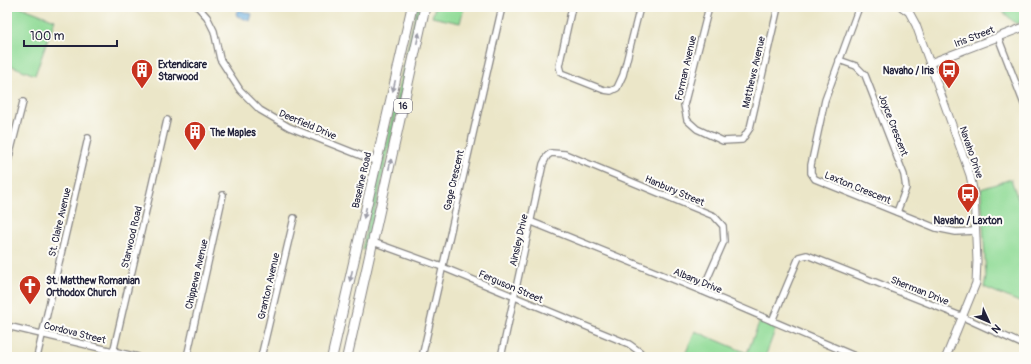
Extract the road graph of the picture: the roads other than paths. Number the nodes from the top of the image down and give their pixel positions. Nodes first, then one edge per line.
1 (198, 7) edge
2 (412, 7) edge
3 (425, 7) edge
4 (502, 7) edge
5 (572, 7) edge
6 (640, 7) edge
7 (709, 7) edge
8 (778, 7) edge
9 (859, 7) edge
10 (902, 7) edge
11 (1024, 27) edge
12 (998, 37) junction
13 (839, 60) junction
14 (930, 63) junction
15 (22, 102) dead end
16 (1024, 104) edge
17 (167, 120) dead end
18 (88, 138) dead end
19 (742, 140) joint
20 (551, 153) joint
21 (377, 162) junction
22 (7, 165) edge
23 (223, 196) dead end
24 (898, 212) junction
25 (294, 218) dead end
26 (532, 222) junction
27 (975, 231) junction
28 (373, 242) junction
29 (442, 267) junction
30 (702, 291) junction
31 (514, 298) junction
32 (963, 318) junction
33 (772, 321) junction
34 (7, 326) edge
35 (42, 333) junction
36 (1024, 345) edge
37 (112, 354) edge
38 (640, 355) edge
39 (37, 357) edge
40 (138, 357) edge
41 (187, 357) edge
42 (261, 357) edge
43 (332, 357) edge
44 (347, 357) edge
45 (422, 357) edge
46 (501, 357) edge
47 (857, 357) edge
48 (946, 357) edge

1 - 21 street, Deerfield Drive
2 -> 21 main road, Baseline Road / 16
28 -> 3 main road, 16
4 - 29 street, Gage Crescent
5 - 6 street
7 - 19 street, Forman Avenue
8 - 19 street, Matthews Avenue
9 - 13 street, Laxton Crescent
10 - 14 street, Navaho Drive
11 - 12 street, Iris Street
12 - 14 street, Iris Street
12 - 16 street
13 - 24 street, Joyce Crescent
13 - 24 street, Laxton Crescent
14 - 27 street, Navaho Drive
15 - 22 street
17 - 37 street, Starwood Road
18 - 35 street, St. Claire Avenue
20 - 26 street, Ainsley Drive
20 - 30 street, Hanbury Street
21 -> 43 main road, Baseline Road / 16
23 - 41 street, Chippewa Avenue
24 - 27 street, Laxton Crescent
25 - 42 street, Granton Avenue
26 - 30 street, Albany Drive
26 - 31 street, Ainsley Drive
27 - 32 street, Navaho Drive
28 - 29 street, Ferguson Street
28 - 44 main road, 16
29 - 31 street, Ferguson Street
29 - 45 street, Gage Crescent
30 - 33 street, Albany Drive
31 - 38 street, Ferguson Street
31 - 46 street, Ainsley Drive
32 - 33 street, Sherman Drive
32 - 36 street, Sherman Drive
32 - 48 street, Navaho Drive
33 - 47 street, Albany Drive
34 - 35 street, Cordova Street
35 - 37 street, Cordova Street
35 - 39 street, St. Claire Avenue
37 - 40 street, Cordova Street

